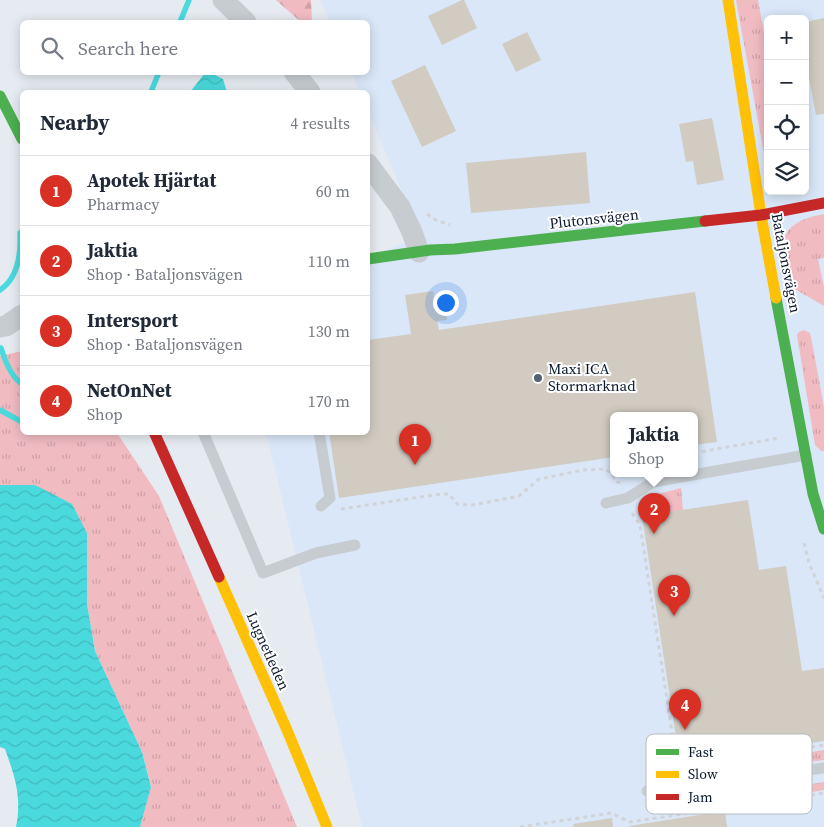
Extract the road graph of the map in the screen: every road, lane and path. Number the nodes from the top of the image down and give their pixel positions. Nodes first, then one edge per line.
1 (223, 0) edge
2 (728, 0) edge
3 (244, 20) edge
4 (296, 75) edge
5 (308, 90) edge
6 (0, 96) edge
7 (11, 120) junction
8 (20, 136) edge
9 (20, 145) edge
10 (370, 167) edge
11 (824, 203) edge
12 (761, 215) junction
13 (419, 252) junction
14 (370, 259) edge
15 (155, 435) edge
16 (204, 435) edge
17 (320, 435) edge
18 (781, 437) dead end
19 (144, 440) dead end
20 (698, 452) edge
21 (806, 455) junction
22 (610, 473) edge
23 (698, 474) edge
24 (614, 477) edge
25 (681, 477) edge
26 (178, 489) junction
27 (628, 498) junction
28 (606, 503) dead end
29 (321, 506) joint
30 (824, 529) edge
31 (356, 545) dead end
32 (671, 734) edge
33 (684, 814) edge
34 (327, 827) edge
35 (520, 827) edge

1 - 3 street
2 - 12 main road, Bataljonsvägen
4 - 5 street
6 - 7 main road
7 - 8 main road
7 - 9 main road
10 - 13 street
11 - 12 main road, Plutonsvägen
12 - 13 main road, Plutonsvägen
12 - 21 main road, Bataljonsvägen
13 - 14 main road, Plutonsvägen
15 - 26 main road, Lugnetleden
16 - 31 lane
17 - 29 lane
18 - 20 path
19 - 26 main road, Lugnetleden
21 - 23 lane
21 - 30 main road, Bataljonsvägen
22 - 29 path
24 - 27 path
25 - 27 lane
26 - 34 main road, Lugnetleden
27 - 28 lane
27 - 32 path
33 - 35 path

